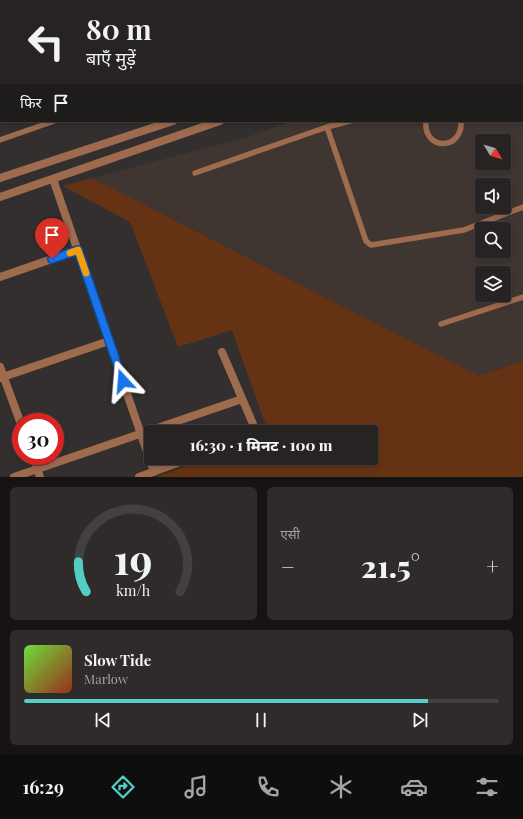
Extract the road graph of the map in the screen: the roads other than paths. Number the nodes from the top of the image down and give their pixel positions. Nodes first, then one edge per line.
1 (51, 122) edge
2 (170, 122) edge
3 (217, 122) edge
4 (347, 122) edge
5 (426, 122) edge
6 (461, 122) edge
7 (327, 128) junction
8 (0, 140) edge
9 (195, 173) dead end
10 (0, 178) edge
11 (53, 179) junction
12 (0, 197) edge
13 (523, 207) edge
14 (78, 250) junction
15 (0, 277) edge
16 (523, 297) edge
17 (441, 324) dead end
18 (109, 341) junction
19 (222, 352) dead end
20 (0, 367) edge
21 (2, 378) edge
22 (242, 399) junction
23 (16, 413) edge
24 (253, 425) edge
25 (141, 434) junction
26 (172, 465) edge
27 (154, 472) junction
28 (39, 473) edge
29 (14, 477) edge
30 (139, 477) edge

1 - 8 lane
2 - 10 street
3 - 11 street
4 - 7 lane
5 - 6 lane
7 - 9 lane
7 - 13 lane
11 - 12 street
11 - 14 street
14 - 15 street
14 - 18 street
16 - 17 lane
18 - 21 street
18 - 25 street
19 - 22 street
20 - 21 street
21 - 23 street
22 - 24 street
22 - 25 street
25 - 27 street
25 - 28 street
26 - 27 street
27 - 30 street
28 - 29 street

